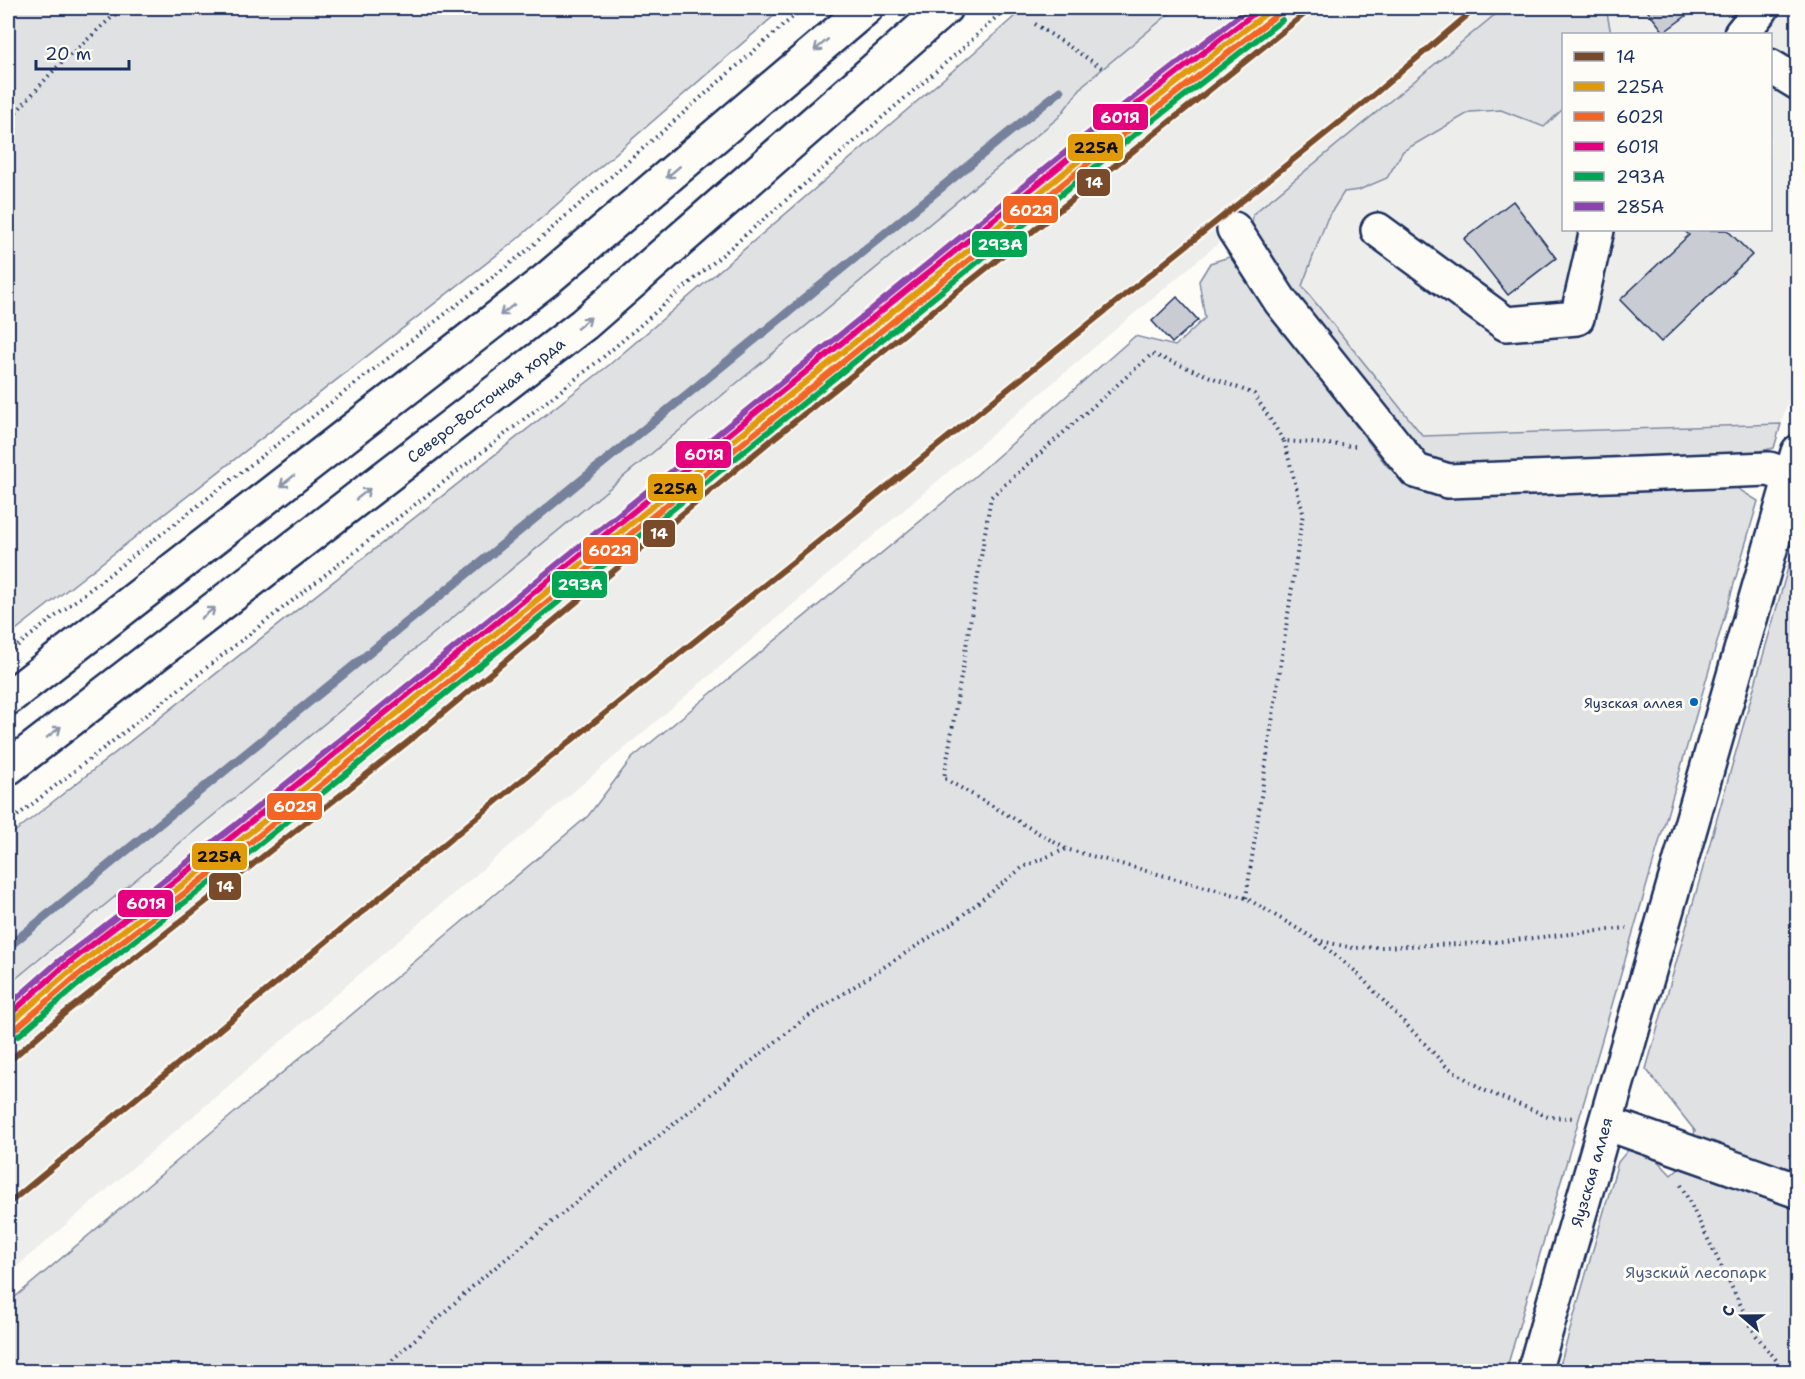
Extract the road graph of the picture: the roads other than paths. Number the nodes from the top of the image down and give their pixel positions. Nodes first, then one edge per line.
1 (866, 8) edge
2 (945, 8) edge
3 (1762, 8) edge
4 (1742, 33) edge
5 (1772, 67) edge
6 (1797, 83) edge
7 (1234, 229) dead end
8 (1378, 230) dead end
9 (1597, 231) edge
10 (1794, 464) edge
11 (8, 698) edge
12 (8, 768) edge
13 (1605, 1123) junction
14 (1797, 1191) edge
15 (1534, 1371) edge

1 -> 11 main road
12 -> 2 main road, Северо-Восточная хорда
3 - 4 main road
5 - 6 main road
7 - 10 main road
8 - 9 main road
10 - 13 main road, Яузская аллея
13 - 14 main road
13 - 15 main road, Яузская аллея

